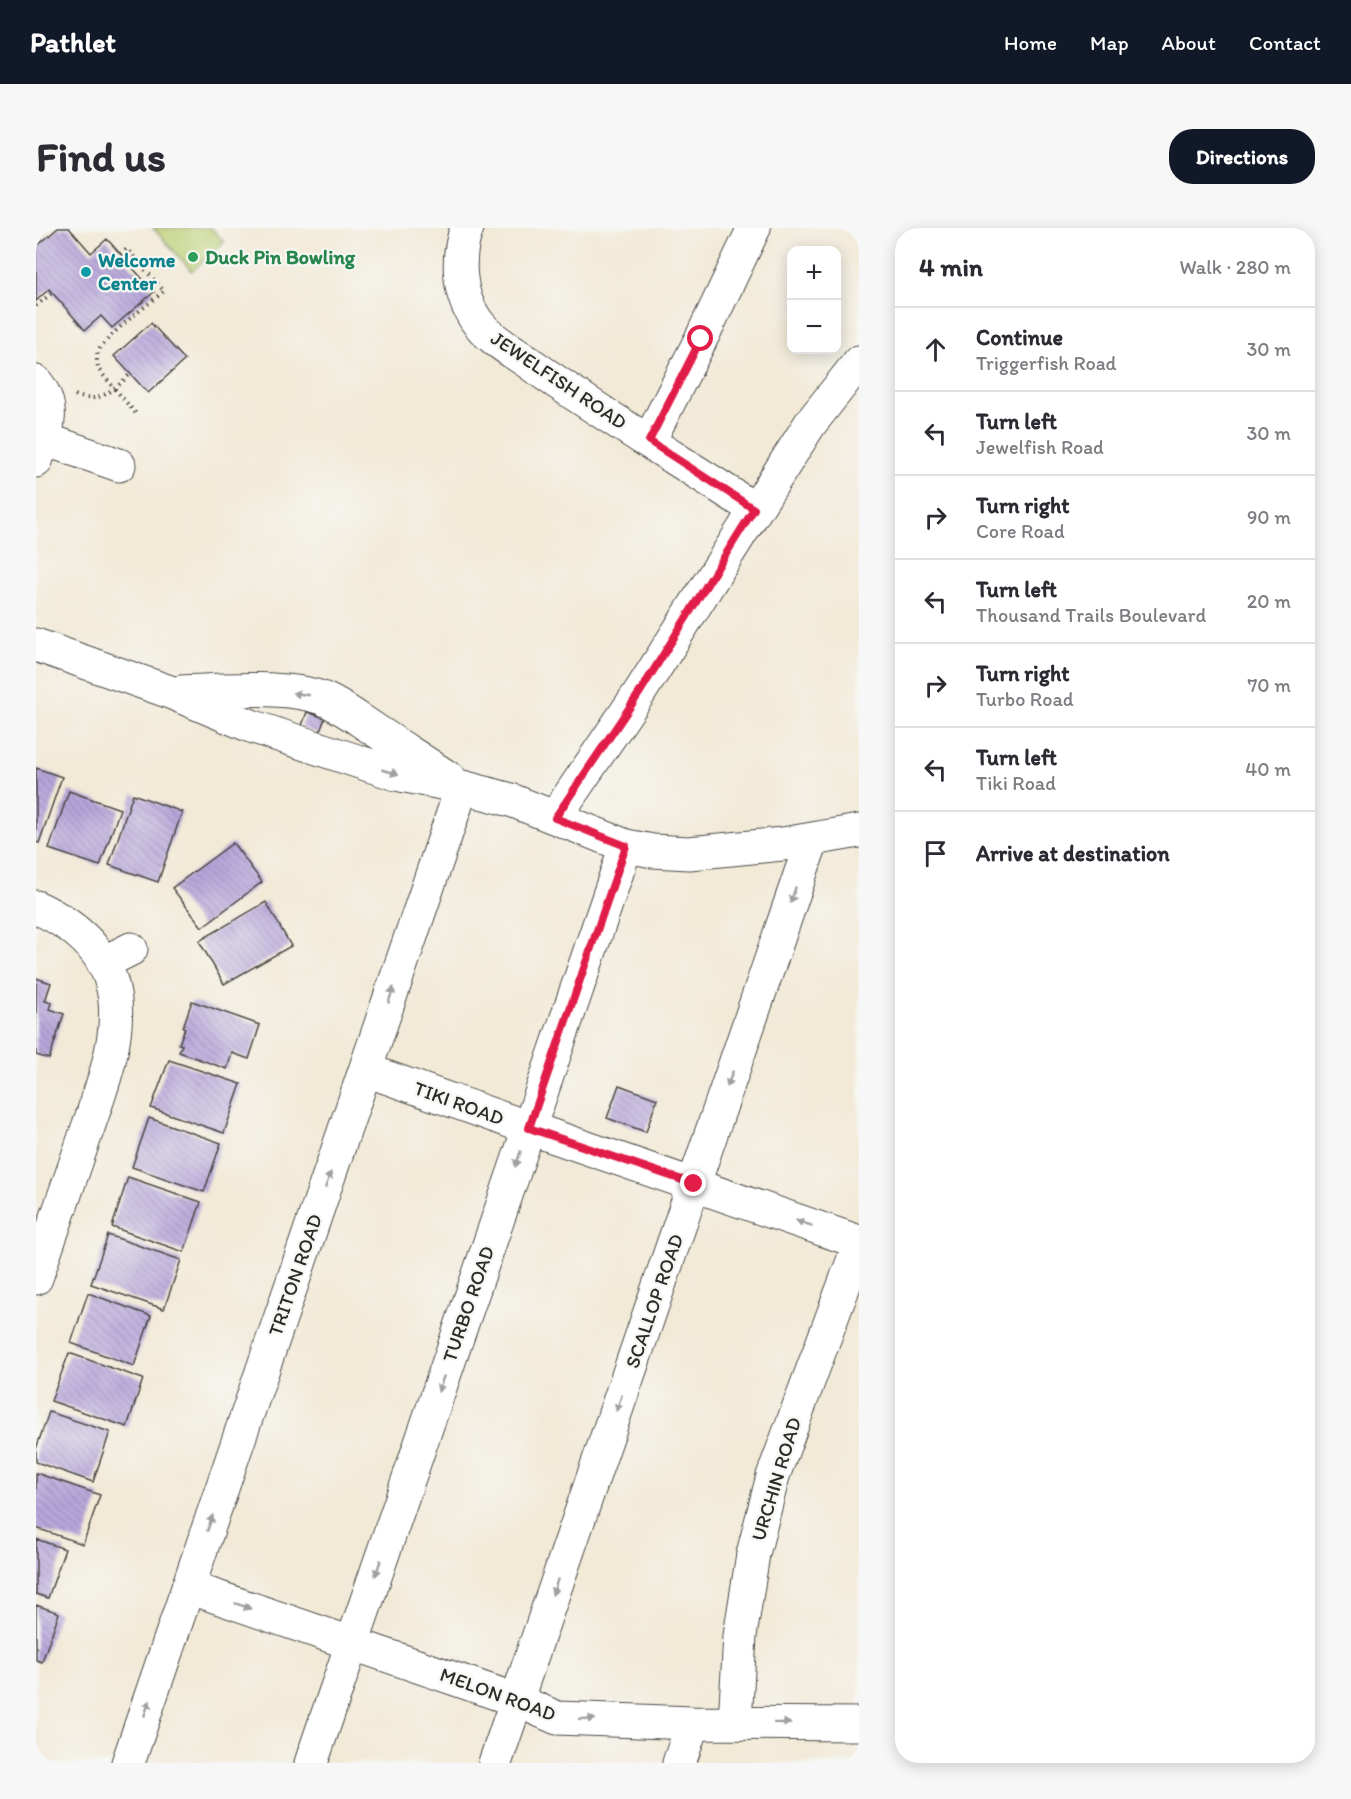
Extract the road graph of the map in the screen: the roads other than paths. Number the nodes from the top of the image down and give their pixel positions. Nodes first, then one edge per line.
1 (754, 228) edge
2 (460, 232) edge
3 (859, 362) edge
4 (36, 382) edge
5 (649, 441) junction
6 (40, 450) edge
7 (119, 465) dead end
8 (754, 509) junction
9 (36, 645) edge
10 (170, 692) junction
11 (462, 787) junction
12 (555, 818) junction
13 (859, 831) edge
14 (812, 840) junction
15 (626, 846) junction
16 (36, 907) edge
17 (366, 1070) junction
18 (529, 1128) junction
19 (694, 1184) junction
20 (859, 1243) edge
21 (38, 1267) edge
22 (188, 1587) junction
23 (352, 1643) junction
24 (516, 1700) junction
25 (693, 1723) junction
26 (735, 1723) junction
27 (859, 1724) edge
28 (128, 1763) edge
29 (311, 1763) edge
30 (495, 1763) edge
31 (679, 1763) edge

1 - 5 street
2 - 5 street, JEWELFISH ROAD
3 - 8 street
4 - 6 street
5 - 8 street, JEWELFISH ROAD
6 - 7 street
8 - 12 street
9 - 10 street
10 -> 11 street
11 -> 10 street
11 - 12 street
17 -> 11 street, TRITON ROAD
12 - 15 street
13 - 14 street
14 - 15 street
14 -> 19 street, SCALLOP ROAD
15 - 18 street, TURBO ROAD
16 - 21 street
17 - 18 street, TIKI ROAD
22 -> 17 street, TRITON ROAD
18 - 19 street, TIKI ROAD
18 -> 23 street, TURBO ROAD
20 -> 19 street, TIKI ROAD
19 -> 24 street, SCALLOP ROAD
20 - 26 street, URCHIN ROAD
22 -> 23 street, MELON ROAD
28 -> 22 street, TRITON ROAD
23 - 24 street, MELON ROAD
23 - 29 street, TURBO ROAD
24 -> 25 street, MELON ROAD
24 - 30 street, SCALLOP ROAD
25 - 26 street, MELON ROAD
25 - 31 street
26 -> 27 street, MELON ROAD

